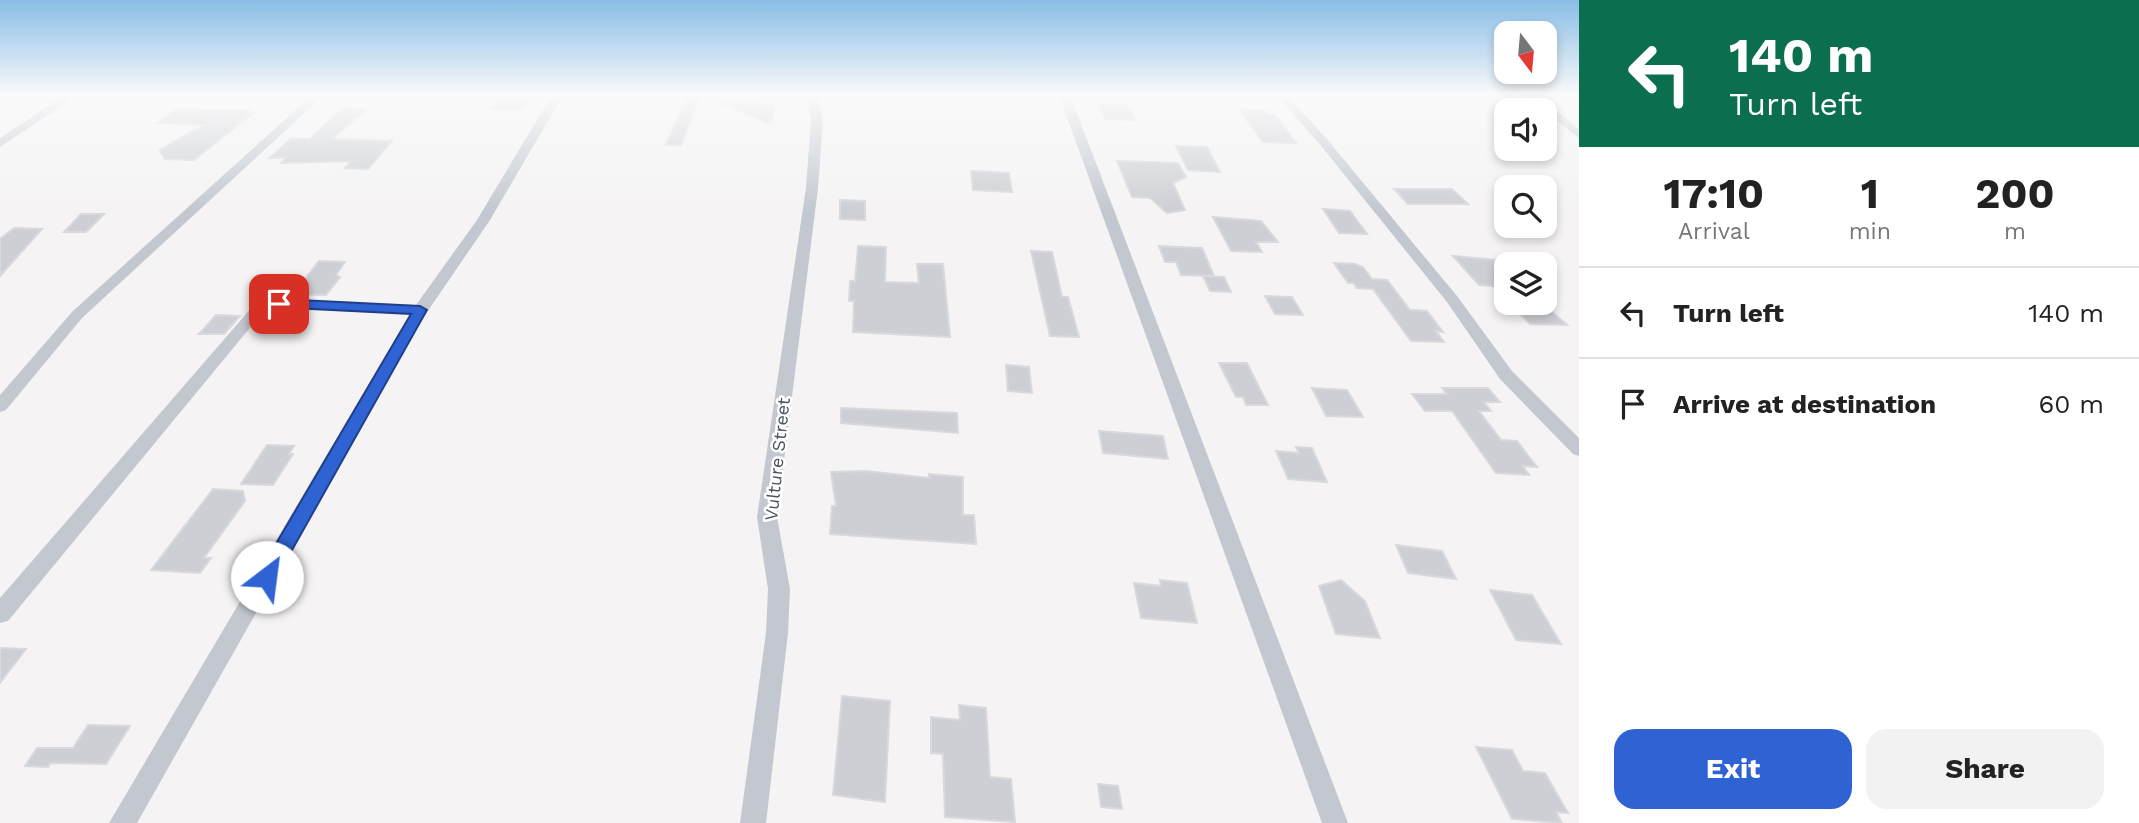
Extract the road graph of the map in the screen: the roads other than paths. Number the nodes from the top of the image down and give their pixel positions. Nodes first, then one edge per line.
1 (15, 133) edge
2 (278, 133) edge
3 (535, 133) edge
4 (816, 133) edge
5 (1078, 133) edge
6 (1316, 133) edge
7 (0, 143) edge
8 (420, 310) junction
9 (0, 406) edge
10 (1579, 449) edge
11 (0, 614) edge
12 (122, 823) edge
13 (753, 823) edge
14 (1335, 823) edge

1 - 7 street
2 - 9 street
3 - 8 street
4 - 13 street, Vulture Street
5 - 14 street
6 - 10 street
8 - 11 street
8 - 12 street

